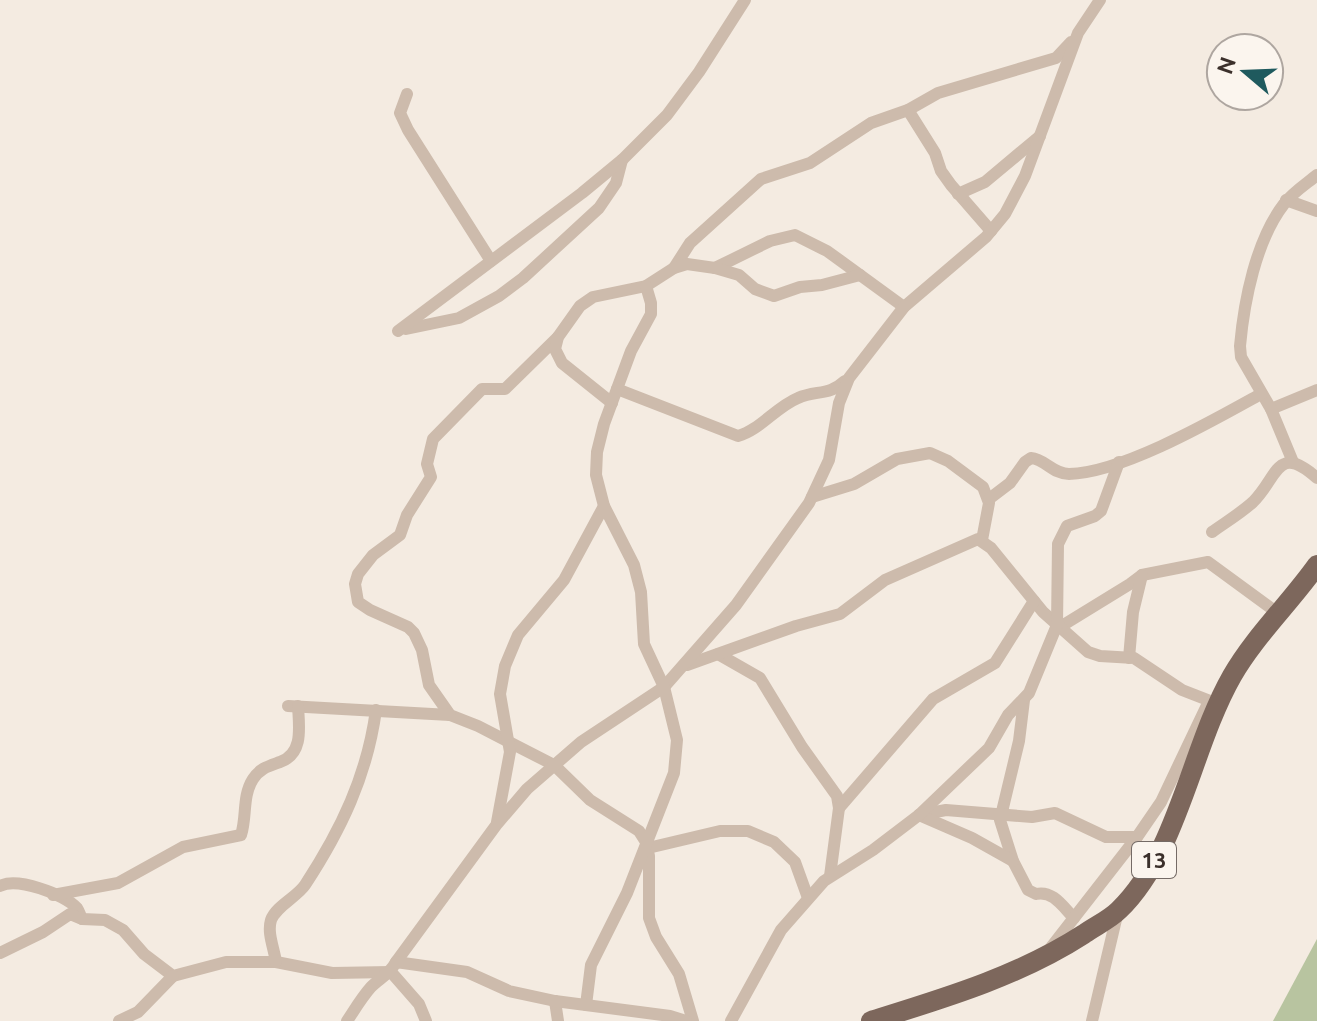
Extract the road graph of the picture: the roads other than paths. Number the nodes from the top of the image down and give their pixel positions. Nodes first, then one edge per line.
1 (745, 0) edge
2 (1100, 0) edge
3 (1078, 33) junction
4 (407, 94) dead end
5 (908, 110) junction
6 (1041, 135) junction
7 (622, 160) junction
8 (1317, 175) edge
9 (958, 194) junction
10 (1286, 200) junction
11 (1317, 211) edge
12 (991, 231) junction
13 (491, 261) junction
14 (674, 268) junction
15 (715, 268) junction
16 (860, 275) junction
17 (646, 286) junction
18 (904, 307) junction
19 (558, 337) junction
20 (849, 378) junction
21 (617, 389) junction
22 (1317, 390) edge
23 (1261, 394) junction
24 (612, 403) junction
25 (1271, 409) junction
26 (1119, 462) junction
27 (1293, 462) junction
28 (1317, 478) edge
29 (812, 497) junction
30 (989, 499) junction
31 (604, 506) junction
32 (1212, 532) dead end
33 (982, 540) junction
34 (1317, 565) edge
35 (1142, 575) junction
36 (1034, 601) junction
37 (1279, 614) junction
38 (1058, 626) junction
39 (718, 654) junction
40 (1129, 658) junction
41 (684, 666) junction
42 (664, 687) junction
43 (1024, 700) junction
44 (1213, 702) junction
45 (376, 710) junction
46 (450, 715) junction
47 (509, 742) junction
48 (554, 765) junction
49 (839, 808) junction
50 (1001, 814) junction
51 (919, 815) junction
52 (497, 824) junction
53 (1137, 837) junction
54 (647, 845) junction
55 (1013, 861) junction
56 (830, 876) junction
57 (0, 886) edge
58 (53, 895) junction
59 (808, 898) junction
60 (1118, 911) junction
61 (1074, 918) junction
62 (82, 919) junction
63 (0, 953) edge
64 (1042, 958) junction
65 (276, 962) junction
66 (394, 967) junction
67 (173, 976) junction
68 (555, 1001) junction
69 (586, 1005) junction
70 (142, 1017) edge
71 (119, 1021) edge
72 (347, 1021) edge
73 (426, 1021) edge
74 (558, 1021) edge
75 (686, 1021) edge
76 (693, 1021) edge
77 (731, 1021) edge
78 (871, 1021) edge
79 (1092, 1021) edge

1 - 7 street
2 - 3 street
3 - 5 street
3 - 6 street
4 - 13 street
5 - 9 street
5 - 14 street
6 - 9 street
6 - 12 street
7 - 13 street
7 - 13 street
8 - 10 street
9 - 12 street
10 - 11 street
10 - 23 street
12 - 18 street
14 - 15 street
14 - 17 street
15 - 16 street
15 - 16 street
16 - 18 street
17 - 19 street
17 - 21 street
18 - 20 street
19 - 24 street
19 - 46 street
20 - 21 street
20 - 29 street
21 - 24 street
22 - 25 street
23 - 25 street
23 - 26 street
24 - 31 street
25 - 27 street
26 - 30 street
26 - 38 street
27 - 28 street
27 - 32 street
29 - 30 street
29 - 41 street
30 - 33 street
31 - 42 street
31 - 47 street
33 - 36 street
33 - 39 street
34 - 37 main road, 13
35 - 37 street
35 - 38 street
35 - 40 street
36 - 38 street
36 - 49 street
37 - 44 main road, 13
38 - 40 street
38 - 43 street
39 - 41 street
39 - 49 street
40 - 44 street
41 - 42 street
42 - 48 street
42 - 54 street
43 - 50 street
43 - 51 street
44 - 53 street
44 - 60 main road, 13
45 - 46 street
45 - 58 street
45 - 65 street
46 - 47 street
47 - 48 street
47 - 52 street
48 - 52 street
48 - 54 street
49 - 56 street
50 - 51 street
50 - 53 street
50 - 55 street
51 - 55 street
51 - 56 street
52 - 66 street
53 - 61 street
54 - 59 street
54 - 69 street
54 - 76 street
55 - 61 street
56 - 59 street
57 - 58 street
58 - 62 street
59 - 77 street
60 - 64 main road, 13
60 - 79 street
61 - 64 street
62 - 63 street
62 - 67 street
64 - 78 main road, 13
65 - 66 street
65 - 67 street
66 - 68 street
66 - 72 street
66 - 73 street
67 - 70 street
68 - 69 street
68 - 74 street
69 - 75 street
70 - 71 street

